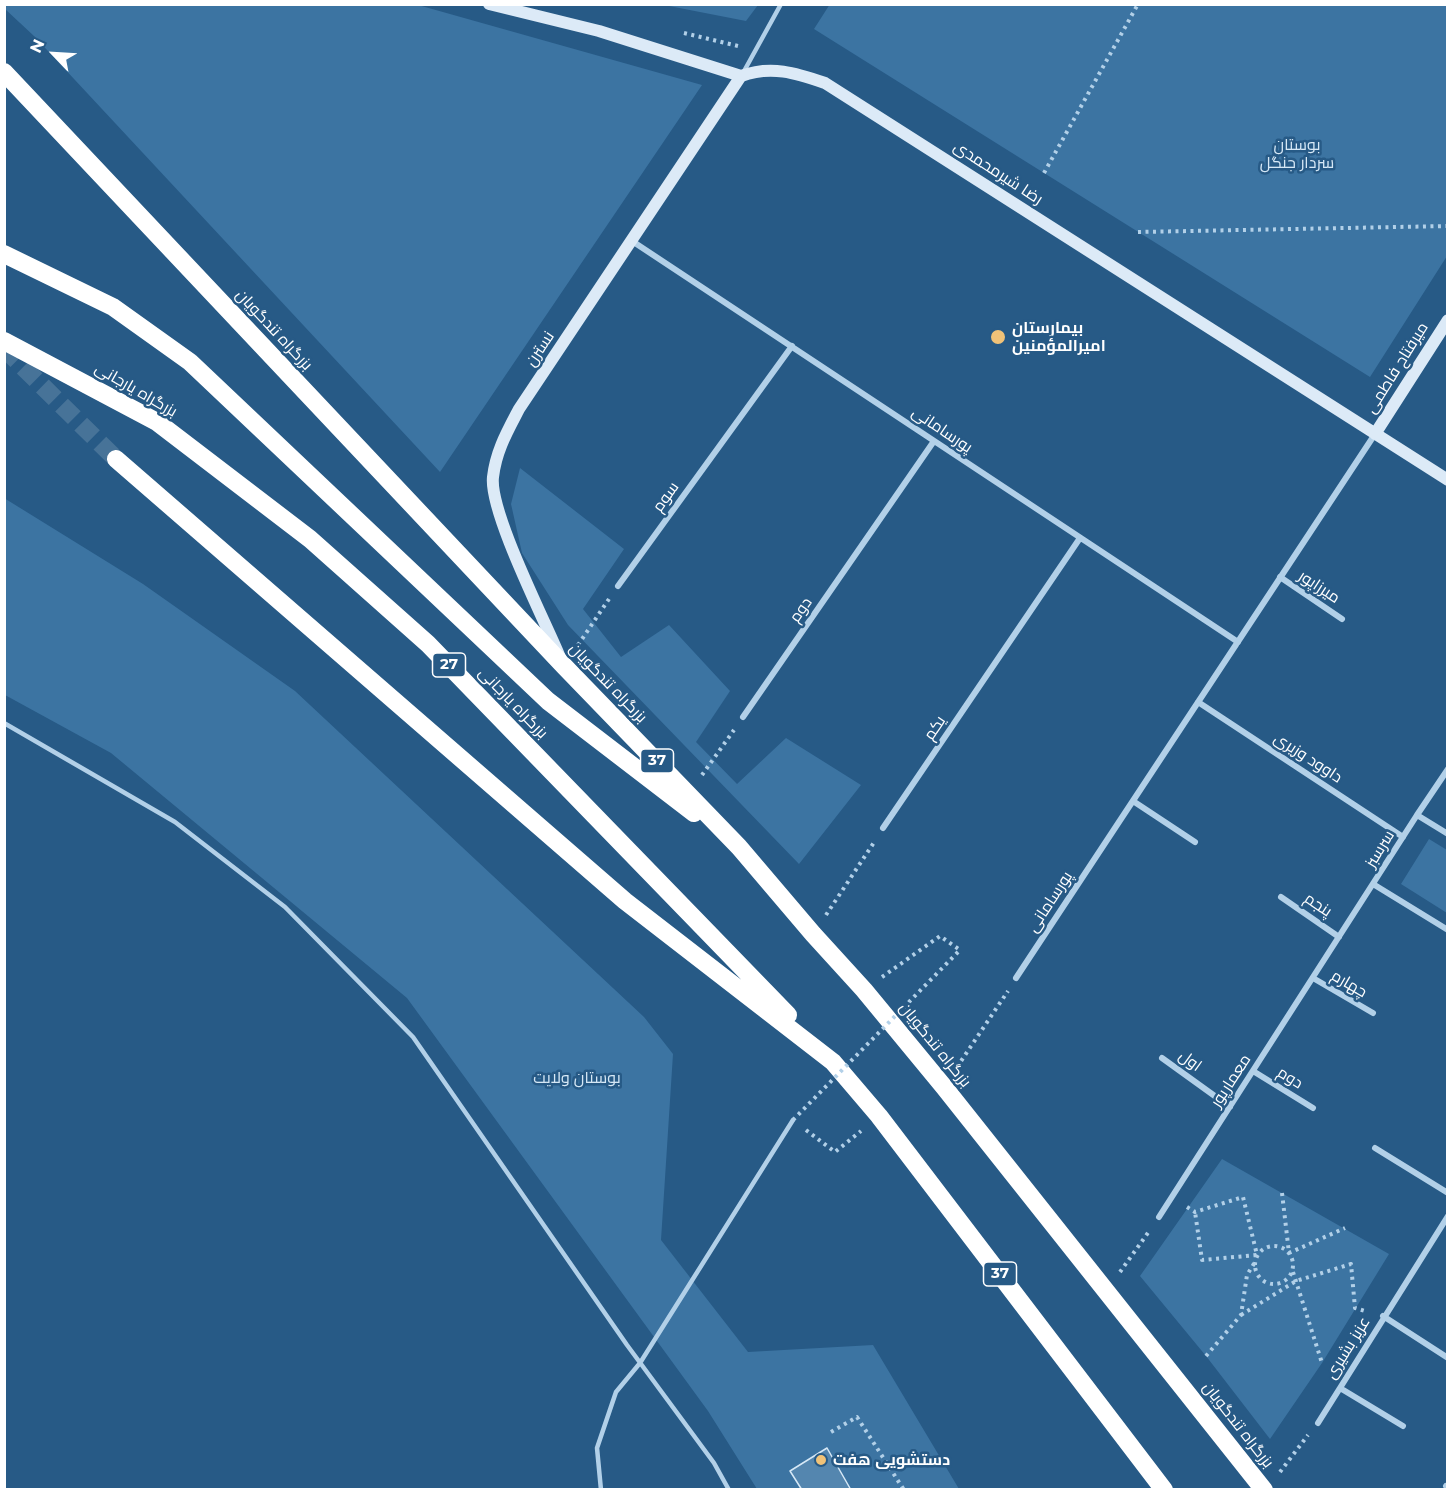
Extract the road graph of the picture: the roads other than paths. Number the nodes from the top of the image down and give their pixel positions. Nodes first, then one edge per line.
1 (489, 4) edge
2 (780, 5) edge
3 (4, 72) edge
4 (741, 76) junction
5 (632, 241) junction
6 (4, 254) edge
7 (1448, 320) edge
8 (4, 341) edge
9 (792, 346) junction
10 (1375, 434) junction
11 (934, 441) junction
12 (116, 459) tunnel mouth
13 (1448, 480) edge
14 (1080, 538) junction
15 (1280, 577) junction
16 (618, 586) road end
17 (1342, 619) dead end
18 (1238, 642) junction
19 (564, 666) junction
20 (1198, 702) junction
21 (743, 717) road end
22 (4, 723) edge
23 (1448, 769) edge
24 (1133, 801) junction
25 (1417, 815) junction
26 (883, 828) road end
27 (1448, 834) edge
28 (1403, 837) junction
29 (1195, 842) dead end
30 (739, 847) junction
31 (1373, 884) junction
32 (1281, 897) dead end
33 (1448, 930) edge
34 (1339, 936) junction
35 (1016, 978) road end
36 (1313, 978) junction
37 (1373, 1013) dead end
38 (1162, 1058) dead end
39 (833, 1062) junction
40 (1253, 1071) junction
41 (1230, 1107) junction
42 (1313, 1108) dead end
43 (793, 1120) road end
44 (1375, 1148) dead end
45 (1448, 1193) edge
46 (1448, 1216) edge
47 (1159, 1217) road end
48 (1383, 1316) junction
49 (1448, 1358) edge
50 (640, 1363) junction
51 (1340, 1388) junction
52 (1318, 1422) road end
53 (1403, 1426) dead end
54 (1268, 1485) edge
55 (601, 1490) edge
56 (729, 1490) edge
57 (1164, 1490) edge

1 - 4 street, رضا شیرمحمدی
2 - 4 lane
3 - 19 highway, بزرگراه تندگویان / 37
4 - 5 street, نسترن
4 - 10 street, رضا شیرمحمدی
5 - 9 street, پورسامانی
5 - 19 street, نسترن
6 - 30 highway
7 - 10 street, میرفتاح فاطمی
8 - 39 highway, بزرگراه یارجانی / 27
9 - 11 street, پورسامانی
9 - 16 street, سوم
10 - 13 street, رضا شیرمحمدی
10 - 15 street, پورسامانی
11 - 14 street, پورسامانی
11 - 21 street, دوم
12 - 39 highway, 37
14 - 18 street, پورسامانی
14 - 26 street, یکم
15 - 17 street, میرزاپور
15 - 18 street, پورسامانی
18 - 20 street, پورسامانی
19 - 30 highway, بزرگراه تندگویان / 37
20 - 24 street, پورسامانی
20 - 28 street, داوود وزیری
22 - 50 lane
23 - 25 street, سرسبز
24 - 29 street
24 - 35 street, پورسامانی
25 - 27 street
25 - 28 street, سرسبز
28 - 31 street, سرسبز
30 - 54 highway, بزرگراه تندگویان / 37
31 - 33 street, سرسبز
31 - 34 street, معمارپور
32 - 34 street, پنجم
34 - 36 street, معمارپور
36 - 37 street, چهارم
36 - 40 street, معمارپور
38 - 41 street, اول
39 - 57 highway, 37
40 - 41 street, معمارپور
40 - 42 street, دوم
41 - 47 street, معمارپور
43 - 50 lane
44 - 45 street
46 - 48 street, عزیز بشیری
48 - 49 street
48 - 51 street, عزیز بشیری
50 - 55 lane
50 - 56 lane
51 - 52 street, عزیز بشیری
51 - 53 street

